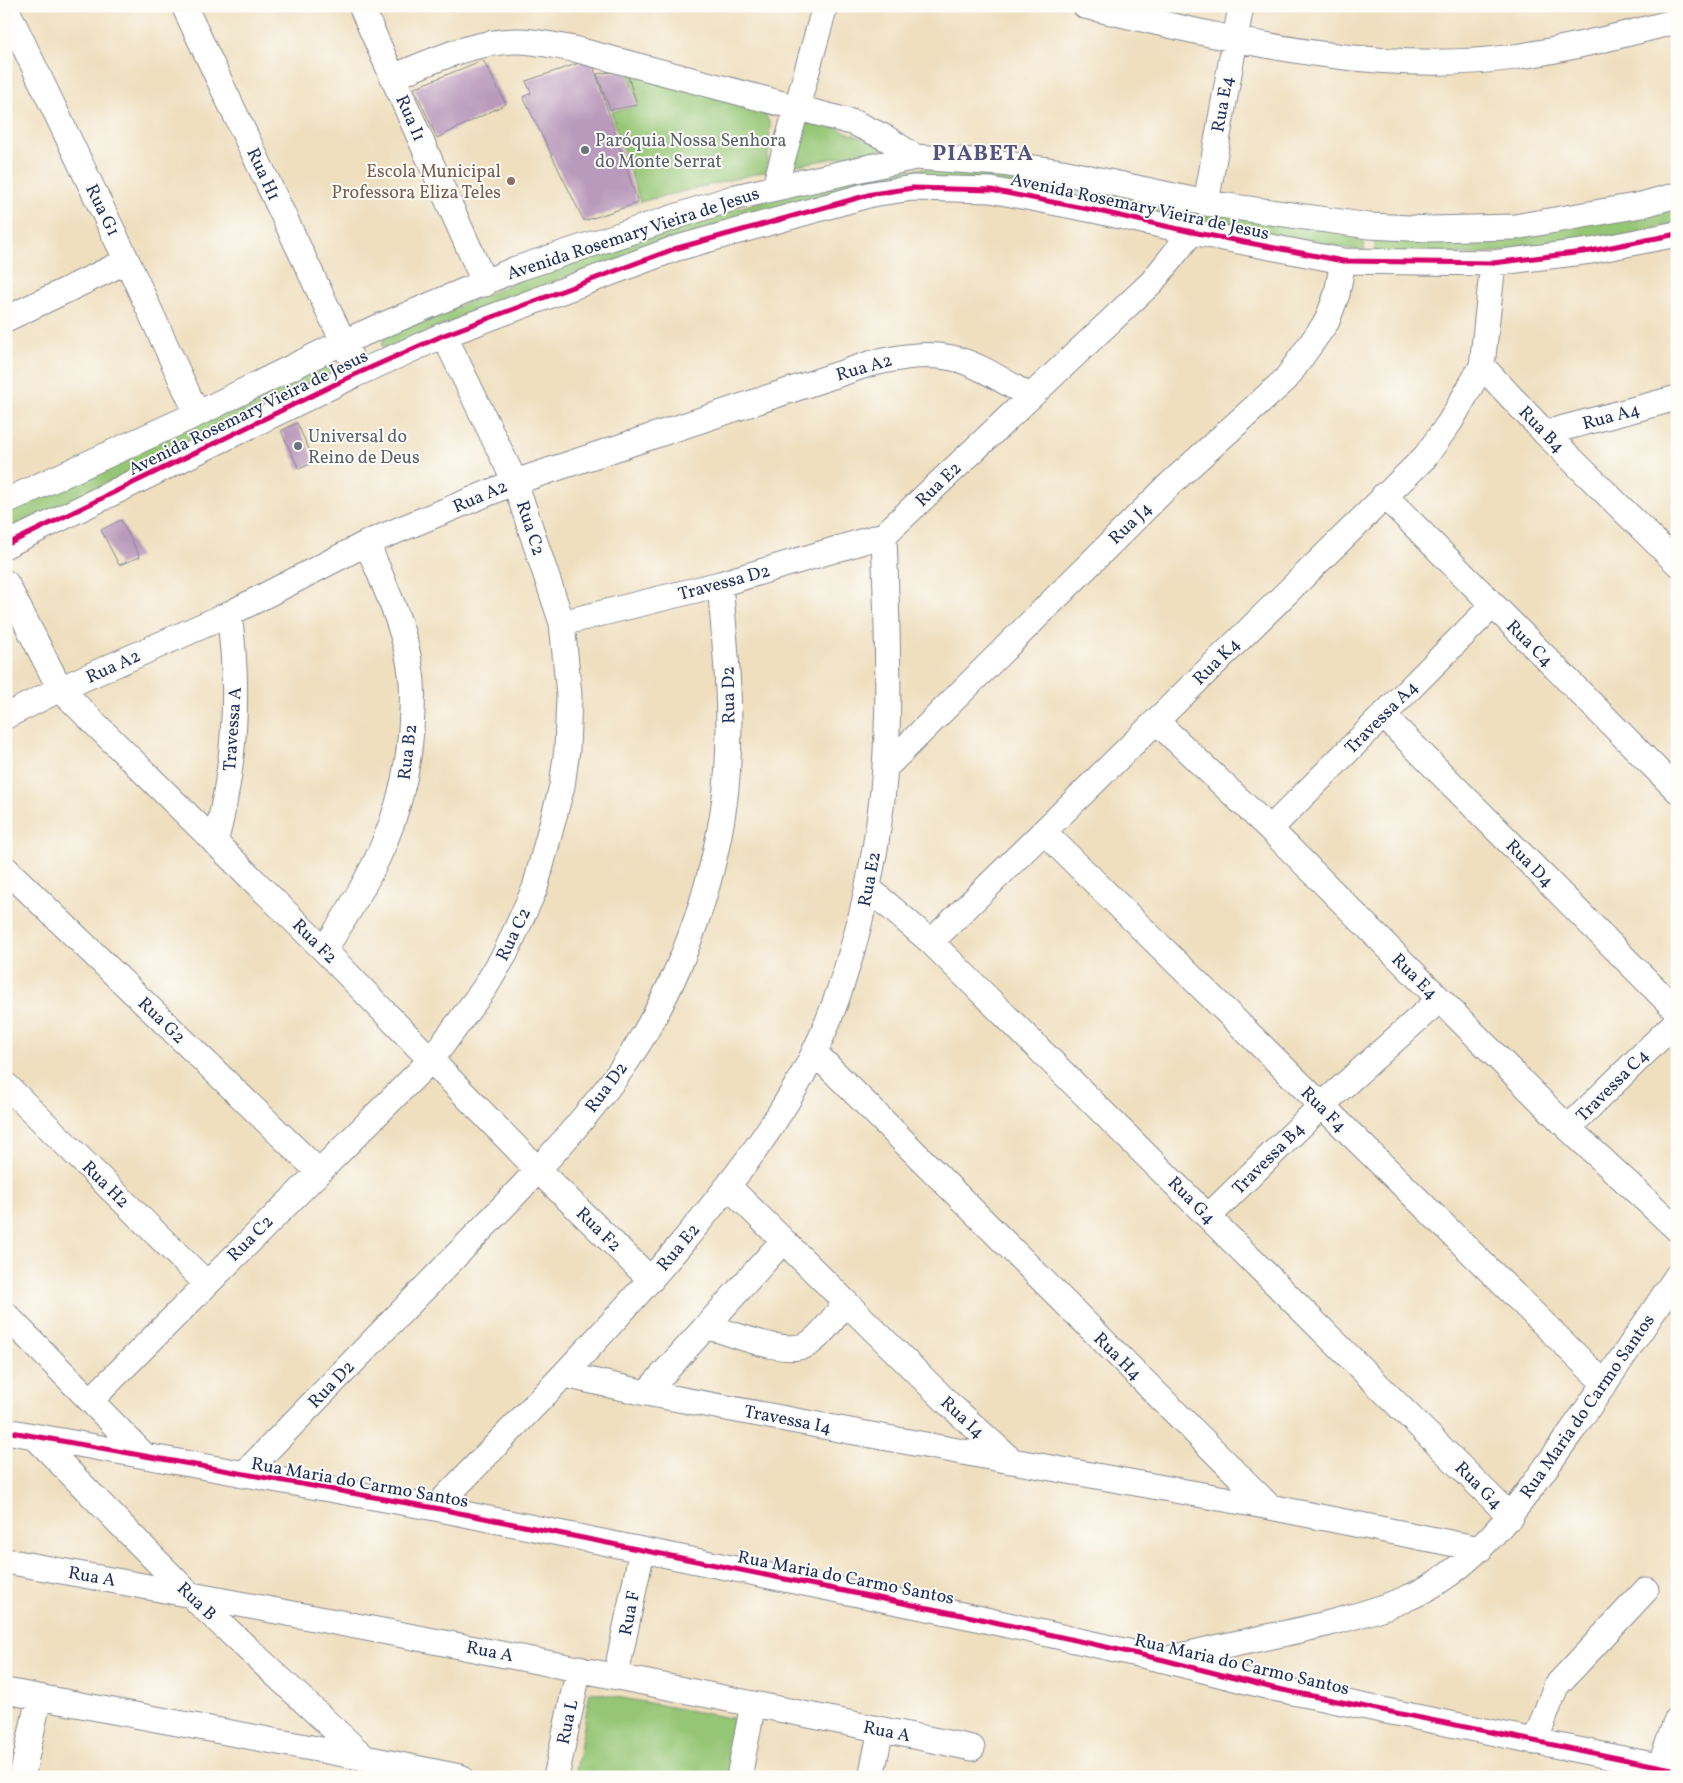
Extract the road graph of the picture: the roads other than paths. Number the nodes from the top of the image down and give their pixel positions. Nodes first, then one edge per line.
1 (184, 6) edge
2 (361, 6) edge
3 (825, 6) edge
4 (1085, 6) edge
5 (1241, 6) edge
6 (6, 8) edge
7 (1677, 21) edge
8 (1233, 39) junction
9 (392, 77) junction
10 (798, 106) junction
11 (915, 157) junction
12 (775, 186) junction
13 (1677, 195) edge
14 (1206, 202) junction
15 (1368, 226) junction
16 (1192, 232) junction
17 (1677, 234) edge
18 (127, 260) junction
19 (1355, 261) junction
20 (1494, 263) junction
21 (485, 284) junction
22 (6, 319) edge
23 (444, 336) junction
24 (343, 342) junction
25 (1482, 366) junction
26 (358, 373) junction
27 (1029, 396) junction
28 (1677, 398) edge
29 (197, 414) junction
30 (1545, 433) junction
31 (515, 482) junction
32 (1384, 495) junction
33 (6, 501) edge
34 (884, 535) junction
35 (367, 543) junction
36 (6, 545) edge
37 (1677, 562) edge
38 (6, 583) edge
39 (720, 584) junction
40 (1492, 606) junction
41 (229, 614) junction
42 (562, 623) junction
43 (60, 689) junction
44 (1383, 715) junction
45 (6, 716) edge
46 (1156, 721) junction
47 (885, 768) junction
48 (1677, 790) edge
49 (1270, 829) junction
50 (1044, 832) junction
51 (216, 843) junction
52 (6, 868) edge
53 (868, 888) junction
54 (931, 942) junction
55 (324, 950) junction
56 (1439, 1000) junction
57 (1677, 1011) edge
58 (1677, 1020) edge
59 (814, 1052) junction
60 (431, 1060) junction
61 (6, 1085) edge
62 (1321, 1106) junction
63 (1568, 1128) junction
64 (538, 1170) junction
65 (318, 1171) junction
66 (728, 1187) junction
67 (1208, 1216) junction
68 (1677, 1229) edge
69 (783, 1241) junction
70 (1677, 1276) edge
71 (651, 1280) junction
72 (206, 1282) junction
73 (846, 1302) junction
74 (6, 1315) edge
75 (707, 1326) junction
76 (565, 1375) junction
77 (1605, 1384) junction
78 (646, 1393) junction
79 (91, 1400) junction
80 (6, 1431) edge
81 (35, 1437) junction
82 (144, 1456) junction
83 (1012, 1461) junction
84 (243, 1474) junction
85 (435, 1508) junction
86 (1270, 1508) junction
87 (1511, 1517) junction
88 (1480, 1549) junction
89 (642, 1550) junction
90 (6, 1561) edge
91 (1646, 1590) dead end
92 (188, 1593) junction
93 (1164, 1660) junction
94 (579, 1668) junction
95 (616, 1675) junction
96 (6, 1691) edge
97 (39, 1697) junction
98 (753, 1704) junction
99 (1677, 1719) edge
100 (880, 1730) junction
101 (1535, 1742) junction
102 (972, 1748) dead end
103 (365, 1758) junction
104 (1668, 1768) edge
105 (22, 1777) edge
106 (460, 1777) edge
107 (556, 1777) edge
108 (739, 1777) edge
109 (871, 1777) edge

1 - 24 street, Rua H1
2 - 9 street, Rua I1
3 - 10 street
4 - 8 street
5 - 8 street, Rua E4
6 - 18 street, Rua G1
7 - 8 street
8 - 14 street, Rua E4
9 - 10 street, Avenida Rosemary Vieira de Jesus
9 - 21 street, Rua I1
10 - 11 street, Avenida Rosemary Vieira de Jesus
10 - 12 street
11 - 12 street, Avenida Rosemary Vieira de Jesus
11 - 14 street, Avenida Rosemary Vieira de Jesus
12 - 21 street, Avenida Rosemary Vieira de Jesus
13 - 15 street, Avenida Rosemary Vieira de Jesus
14 - 15 street, Avenida Rosemary Vieira de Jesus
15 - 19 street, Rua J4
16 - 19 street, Avenida Rosemary Vieira de Jesus
16 - 23 street, Avenida Rosemary Vieira de Jesus
16 - 27 street, Rua E2
17 - 20 street, Avenida Rosemary Vieira de Jesus
18 - 22 street
18 - 29 street, Rua G1
19 - 20 street, Avenida Rosemary Vieira de Jesus
19 - 47 street, Rua J4
20 - 25 street
21 - 24 street, Avenida Rosemary Vieira de Jesus
23 - 26 street, Avenida Rosemary Vieira de Jesus
23 - 31 street, Rua C2
24 - 26 street, Rua H1
24 - 29 street, Avenida Rosemary Vieira de Jesus
25 - 30 street, Rua B4
25 - 32 street, Rua K4
26 - 36 street, Avenida Rosemary Vieira de Jesus
27 - 31 street, Rua A2
27 - 34 street, Rua E2
28 - 30 street, Rua A4
29 - 33 street, Avenida Rosemary Vieira de Jesus
30 - 37 street, Rua B4
31 - 35 street, Rua A2
31 - 42 street, Rua C2
32 - 40 street, Rua C4
32 - 46 street, Rua K4
34 - 39 street, Travessa D2
34 - 47 street, Rua E2
35 - 41 street, Rua A2
35 - 55 street, Rua B2
38 - 43 street, Rua F2
39 - 42 street, Travessa D2
39 - 64 street, Rua D2
40 - 44 street, Travessa A4
40 - 48 street, Rua C4
41 - 43 street, Rua A2
41 - 51 street, Travessa A
42 - 60 street, Rua C2
43 - 45 street, Rua A2
43 - 51 street, Rua F2
44 - 49 street, Travessa A4
44 - 57 street, Rua D4
46 - 49 street, Rua E4
46 - 50 street, Rua K4
47 - 53 street, Rua E2
49 - 56 street, Rua E4
50 - 54 street, Rua K4
50 - 62 street, Rua F4
51 - 55 street, Rua F2
52 - 65 street, Rua G2
53 - 54 street, Rua G4
53 - 59 street, Rua E2
54 - 67 street, Rua G4
55 - 60 street, Rua F2
56 - 62 street, Travessa B4
56 - 63 street, Rua E4
58 - 63 street, Travessa C4
59 - 66 street, Rua E2
59 - 86 street, Rua H4
60 - 64 street, Rua F2
60 - 65 street, Rua C2
61 - 72 street, Rua H2
62 - 67 street, Travessa B4
62 - 77 street, Rua F4
63 - 68 street, Rua E4
64 - 71 street, Rua F2
64 - 84 street, Rua D2
65 - 72 street, Rua C2
66 - 69 street, Rua I4
66 - 71 street, Rua E2
67 - 87 street, Rua G4
69 - 73 street, Rua I4
69 - 75 street
70 - 77 street, Rua Maria do Carmo Santos
71 - 76 street, Rua E2
72 - 79 street, Rua C2
73 - 75 street
73 - 83 street, Rua I4
74 - 79 street
75 - 78 street
76 - 78 street, Travessa I4
76 - 85 street, Rua E2
77 - 87 street, Rua Maria do Carmo Santos
78 - 83 street, Travessa I4
79 - 82 street
80 - 81 street, Rua Maria do Carmo Santos
81 - 82 street, Rua Maria do Carmo Santos
81 - 92 street, Rua B
82 - 84 street, Rua Maria do Carmo Santos
83 - 86 street
84 - 85 street, Rua Maria do Carmo Santos
85 - 89 street, Rua Maria do Carmo Santos
86 - 88 street
87 - 88 street, Rua Maria do Carmo Santos
88 - 93 street, Rua Maria do Carmo Santos
89 - 93 street, Rua Maria do Carmo Santos
89 - 95 street, Rua F
90 - 92 street, Rua A
91 - 101 street
92 - 94 street, Rua A
92 - 103 street, Rua B
93 - 101 street, Rua Maria do Carmo Santos
94 - 95 street, Rua A
94 - 107 street, Rua L
95 - 98 street, Rua A
96 - 97 street
97 - 103 street
97 - 105 street
98 - 100 street, Rua A
98 - 108 street
99 - 104 street
100 - 102 street, Rua A
100 - 109 street
101 - 104 street, Rua Maria do Carmo Santos
103 - 106 street

